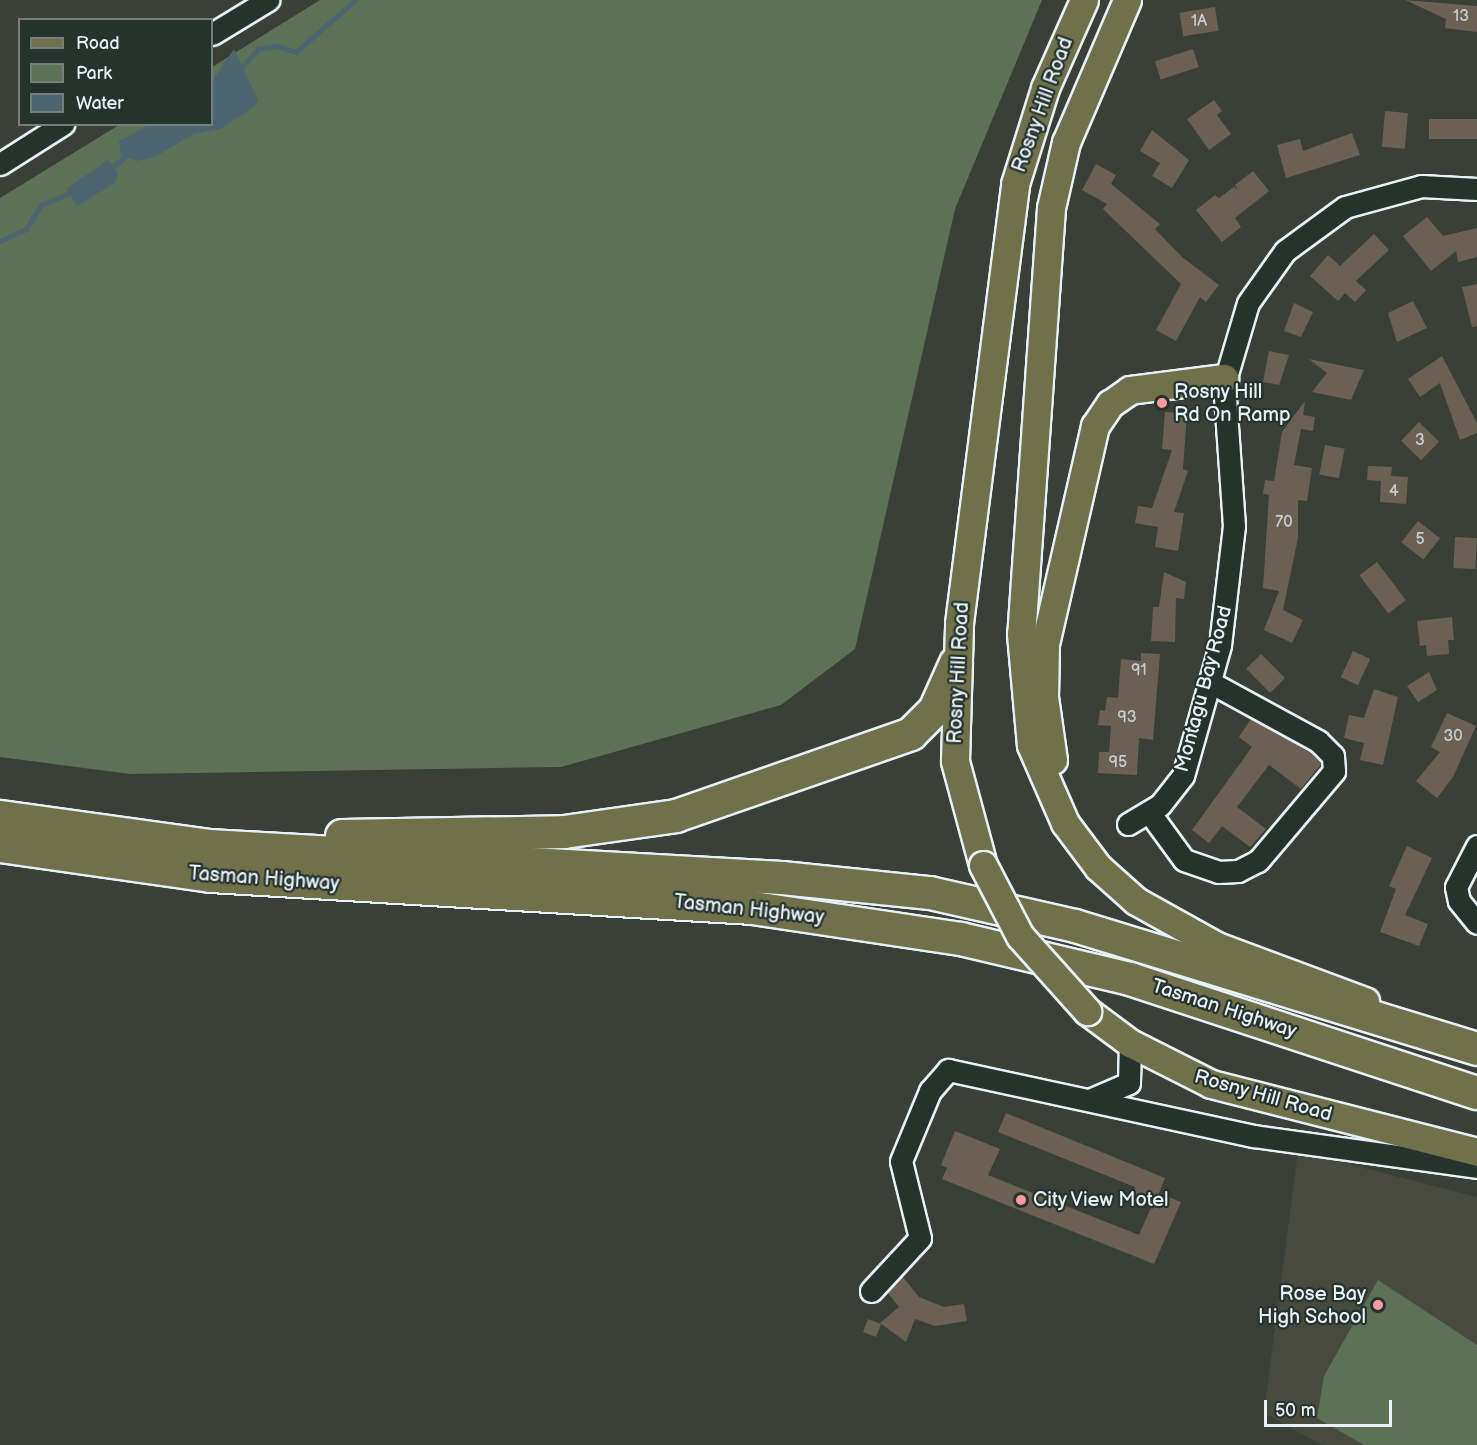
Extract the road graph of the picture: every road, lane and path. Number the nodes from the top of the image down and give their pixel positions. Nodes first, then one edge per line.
1 (268, 0) edge
2 (1084, 0) edge
3 (1095, 0) edge
4 (1127, 0) edge
5 (233, 9) edge
6 (213, 33) edge
7 (1062, 47) junction
8 (60, 126) edge
9 (0, 164) edge
10 (1477, 189) edge
11 (1224, 378) junction
12 (956, 663) junction
13 (1210, 682) junction
14 (1149, 812) junction
15 (0, 817) edge
16 (1128, 824) dead end
17 (119, 837) junction
18 (0, 846) edge
19 (1477, 846) edge
20 (1170, 923) junction
21 (1477, 923) edge
22 (1130, 1044) junction
23 (1477, 1048) edge
24 (1477, 1093) edge
25 (1089, 1100) junction
26 (1477, 1152) edge
27 (1477, 1167) edge
28 (872, 1291) dead end

1 - 5 street
2 - 7 main road, Rosny Hill Road
3 - 7 main road
4 - 20 main road, Rosny Hill Road
5 - 6 street
7 - 12 main road, Rosny Hill Road
8 - 9 street
10 - 11 street, Montagu Bay Road
11 - 13 street, Montagu Bay Road
11 - 20 main road
12 - 17 highway
12 - 22 main road, Rosny Hill Road, bridge
13 - 14 street, Montagu Bay Road
13 - 14 street
14 - 16 street, Montagu Bay Road
15 - 17 highway, Tasman Highway
17 - 23 highway, Tasman Highway
18 - 24 highway, Tasman Highway
19 - 21 street
20 - 23 main road, Tasman Highway
22 - 25 street
22 - 26 main road, Rosny Hill Road
25 - 27 street
25 - 28 street

